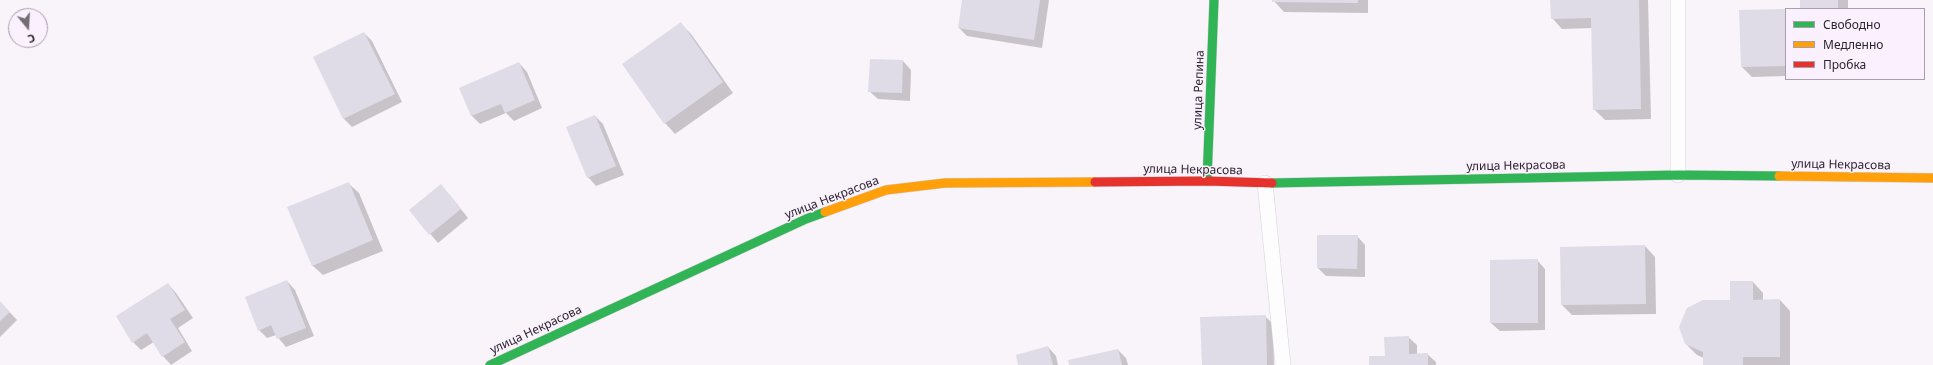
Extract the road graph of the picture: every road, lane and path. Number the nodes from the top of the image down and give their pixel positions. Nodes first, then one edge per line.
1 (1214, 0) edge
2 (1678, 0) edge
3 (1678, 175) junction
4 (1933, 178) edge
5 (1207, 181) junction
6 (1265, 183) junction
7 (490, 365) edge
8 (1283, 365) edge

1 - 5 street, улица Репина
2 - 3 lane
3 - 4 street, улица Некрасова
3 - 6 street, улица Некрасова
5 - 6 street, улица Некрасова
5 - 7 street, улица Некрасова
6 - 8 lane

